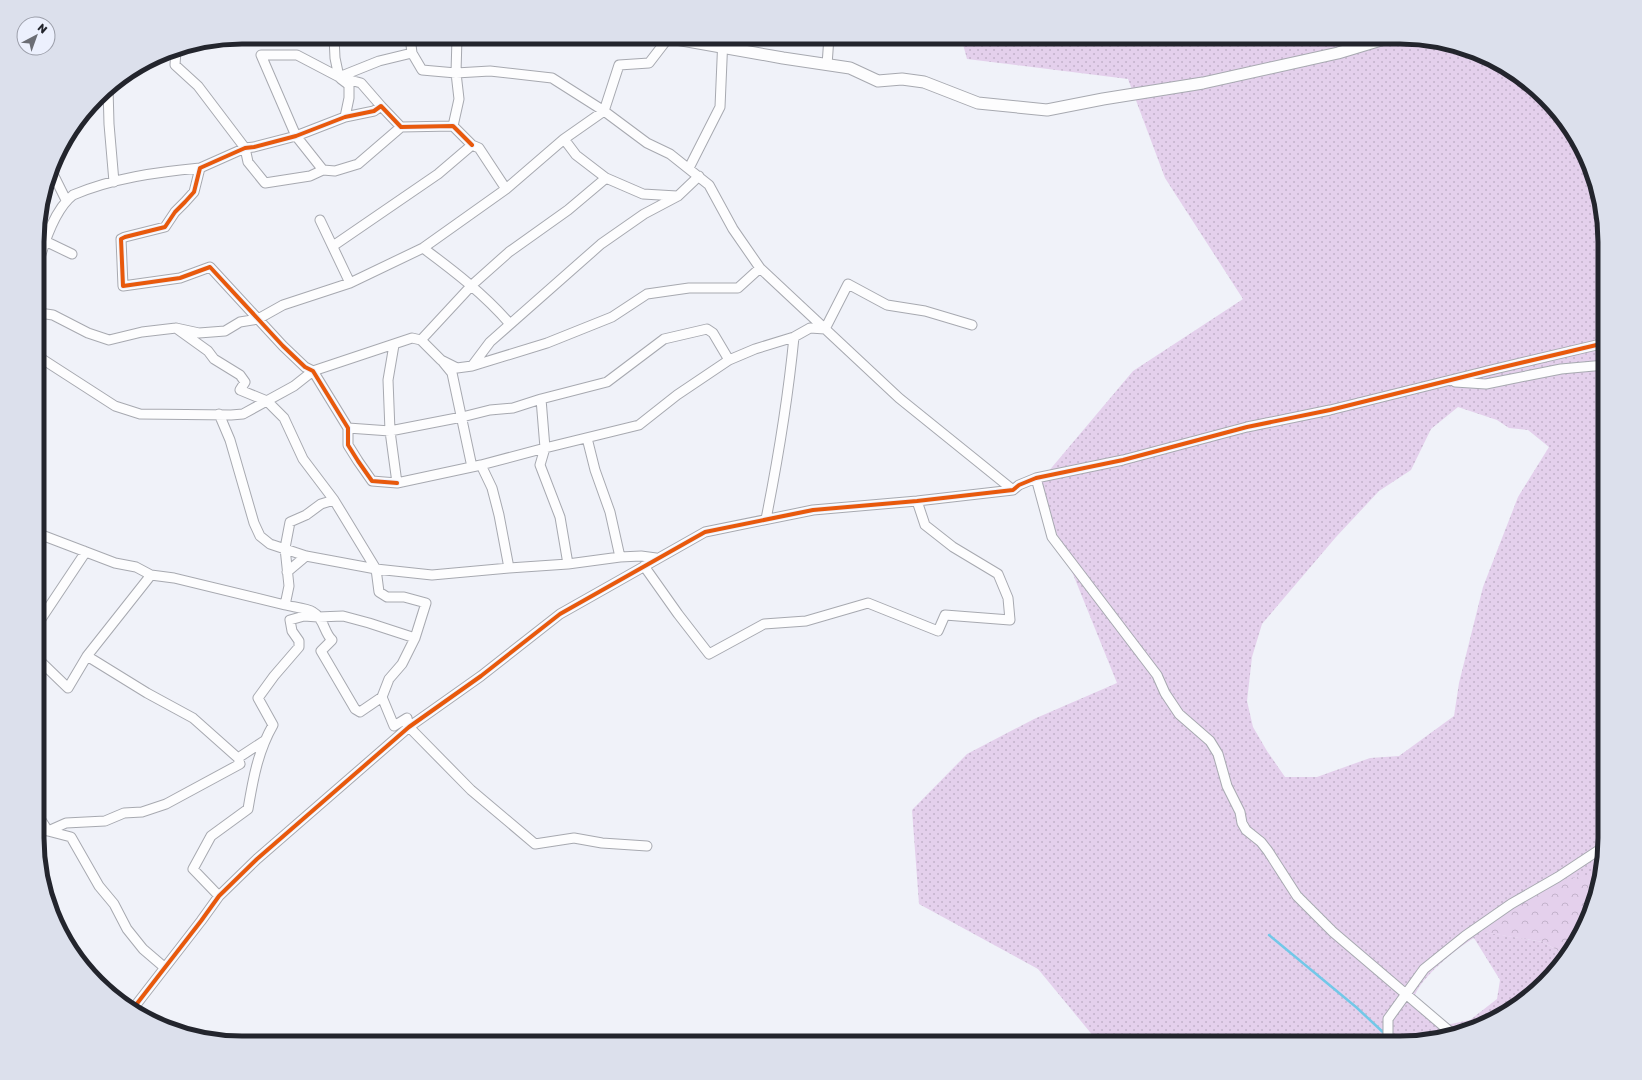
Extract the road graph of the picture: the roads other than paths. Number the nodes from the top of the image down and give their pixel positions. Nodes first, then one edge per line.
1 (334, 44) edge
2 (411, 44) edge
3 (457, 44) edge
4 (663, 44) edge
5 (723, 44) edge
6 (732, 44) edge
7 (828, 44) edge
8 (1368, 44) edge
9 (412, 53) junction
10 (176, 56) edge
11 (827, 65) junction
12 (456, 73) junction
13 (340, 77) junction
14 (108, 96) edge
15 (381, 106) junction
16 (604, 111) junction
17 (345, 117) junction
18 (453, 126) junction
19 (401, 127) junction
20 (296, 136) junction
21 (564, 140) junction
22 (472, 145) junction
23 (245, 148) junction
24 (200, 168) junction
25 (689, 168) junction
26 (323, 170) junction
27 (699, 176) junction
28 (55, 178) edge
29 (606, 178) junction
30 (114, 182) junction
31 (506, 189) junction
32 (678, 196) junction
33 (66, 200) junction
34 (320, 220) dead end
35 (44, 237) edge
36 (44, 242) edge
37 (333, 246) junction
38 (423, 248) junction
39 (72, 254) dead end
40 (760, 268) junction
41 (350, 283) junction
42 (472, 286) junction
43 (44, 314) edge
44 (258, 319) junction
45 (510, 324) junction
46 (972, 325) dead end
47 (176, 328) junction
48 (825, 329) junction
49 (794, 337) junction
50 (421, 340) junction
51 (394, 345) junction
52 (1598, 345) edge
53 (44, 360) edge
54 (441, 360) junction
55 (729, 360) junction
56 (1598, 365) edge
57 (472, 366) junction
58 (313, 371) junction
59 (1446, 381) junction
60 (541, 399) junction
61 (268, 400) junction
62 (219, 414) junction
63 (462, 417) junction
64 (348, 428) junction
65 (390, 431) junction
66 (586, 438) junction
67 (545, 448) junction
68 (481, 465) junction
69 (472, 467) junction
70 (1036, 478) junction
71 (397, 483) junction
72 (1013, 490) junction
73 (334, 500) junction
74 (916, 501) junction
75 (766, 519) junction
76 (44, 536) edge
77 (285, 548) junction
78 (84, 551) junction
79 (306, 556) junction
80 (620, 557) junction
81 (656, 558) junction
82 (568, 564) junction
83 (644, 566) junction
84 (509, 568) junction
85 (376, 569) junction
86 (287, 572) junction
87 (151, 575) junction
88 (285, 604) junction
89 (44, 614) edge
90 (318, 618) junction
91 (415, 638) junction
92 (88, 656) junction
93 (44, 665) edge
94 (382, 697) junction
95 (409, 727) junction
96 (264, 741) junction
97 (238, 758) junction
98 (44, 825) edge
99 (48, 831) junction
100 (647, 846) dead end
101 (1598, 851) edge
102 (219, 896) junction
103 (164, 967) junction
104 (1406, 993) junction
105 (136, 1005) edge
106 (1448, 1030) edge
107 (1388, 1036) edge

1 - 13 street
2 - 9 street
3 - 12 street
4 - 16 street
5 - 25 street
6 - 11 street
7 - 11 street
8 - 11 street
9 - 12 street
9 - 13 street
10 - 23 street
12 - 16 street
12 - 18 street
13 - 15 street
13 - 17 street
13 - 20 street
14 - 30 street
15 - 17 street
15 - 19 street
16 - 21 street
16 - 25 street
17 - 20 street
18 - 19 street
18 - 22 street
19 - 26 street
20 - 23 street
20 - 26 street
21 - 29 street
21 - 31 street
22 - 31 street
22 - 37 street
23 - 24 street
23 - 26 street
24 - 30 street
24 - 44 street
25 - 27 street
27 - 32 street
27 - 40 street
28 - 33 street
29 - 32 street
29 - 42 street
30 - 33 street
31 - 38 street
32 - 45 street
33 - 35 street
34 - 37 street
36 - 39 street
37 - 41 street
38 - 41 street
38 - 42 street
40 - 48 street
40 - 57 street
41 - 44 street
42 - 45 street
42 - 50 street
43 - 47 street
44 - 47 street
44 - 58 street
45 - 57 street
46 - 48 street
47 - 61 street
48 - 49 street
48 - 72 street
49 - 55 street
49 - 75 street
50 - 51 street
50 - 54 street
51 - 58 street
51 - 65 street
52 - 59 street
53 - 62 street
54 - 57 street
54 - 63 street
55 - 60 street
55 - 66 street
56 - 59 street
58 - 61 street
58 - 64 street
59 - 70 street
60 - 63 street
60 - 67 street
61 - 62 street
61 - 73 street
62 - 77 street
63 - 65 street
63 - 69 street
64 - 65 street
64 - 71 street
65 - 71 street
66 - 67 street
66 - 80 street
67 - 68 street
67 - 82 street
68 - 69 street
68 - 84 street
69 - 71 street
70 - 72 street
70 - 104 street
72 - 74 street
73 - 77 street
73 - 85 street
74 - 75 street
74 - 83 street
75 - 81 street
76 - 78 street
77 - 79 street
77 - 86 street
78 - 87 street
78 - 89 street
79 - 85 street
79 - 86 street
80 - 81 street
80 - 82 street
81 - 83 street
82 - 84 street
83 - 95 street
84 - 85 street
85 - 91 street
86 - 88 street
87 - 88 street
87 - 92 street
88 - 90 street
90 - 91 street
90 - 94 street
90 - 96 street
91 - 94 street
92 - 93 street
92 - 97 street
94 - 95 street
95 - 100 street
95 - 102 street
96 - 97 street
96 - 102 street
97 - 99 street
98 - 99 street
99 - 103 street
101 - 104 street
102 - 103 street
103 - 105 street
104 - 106 street
104 - 107 street

